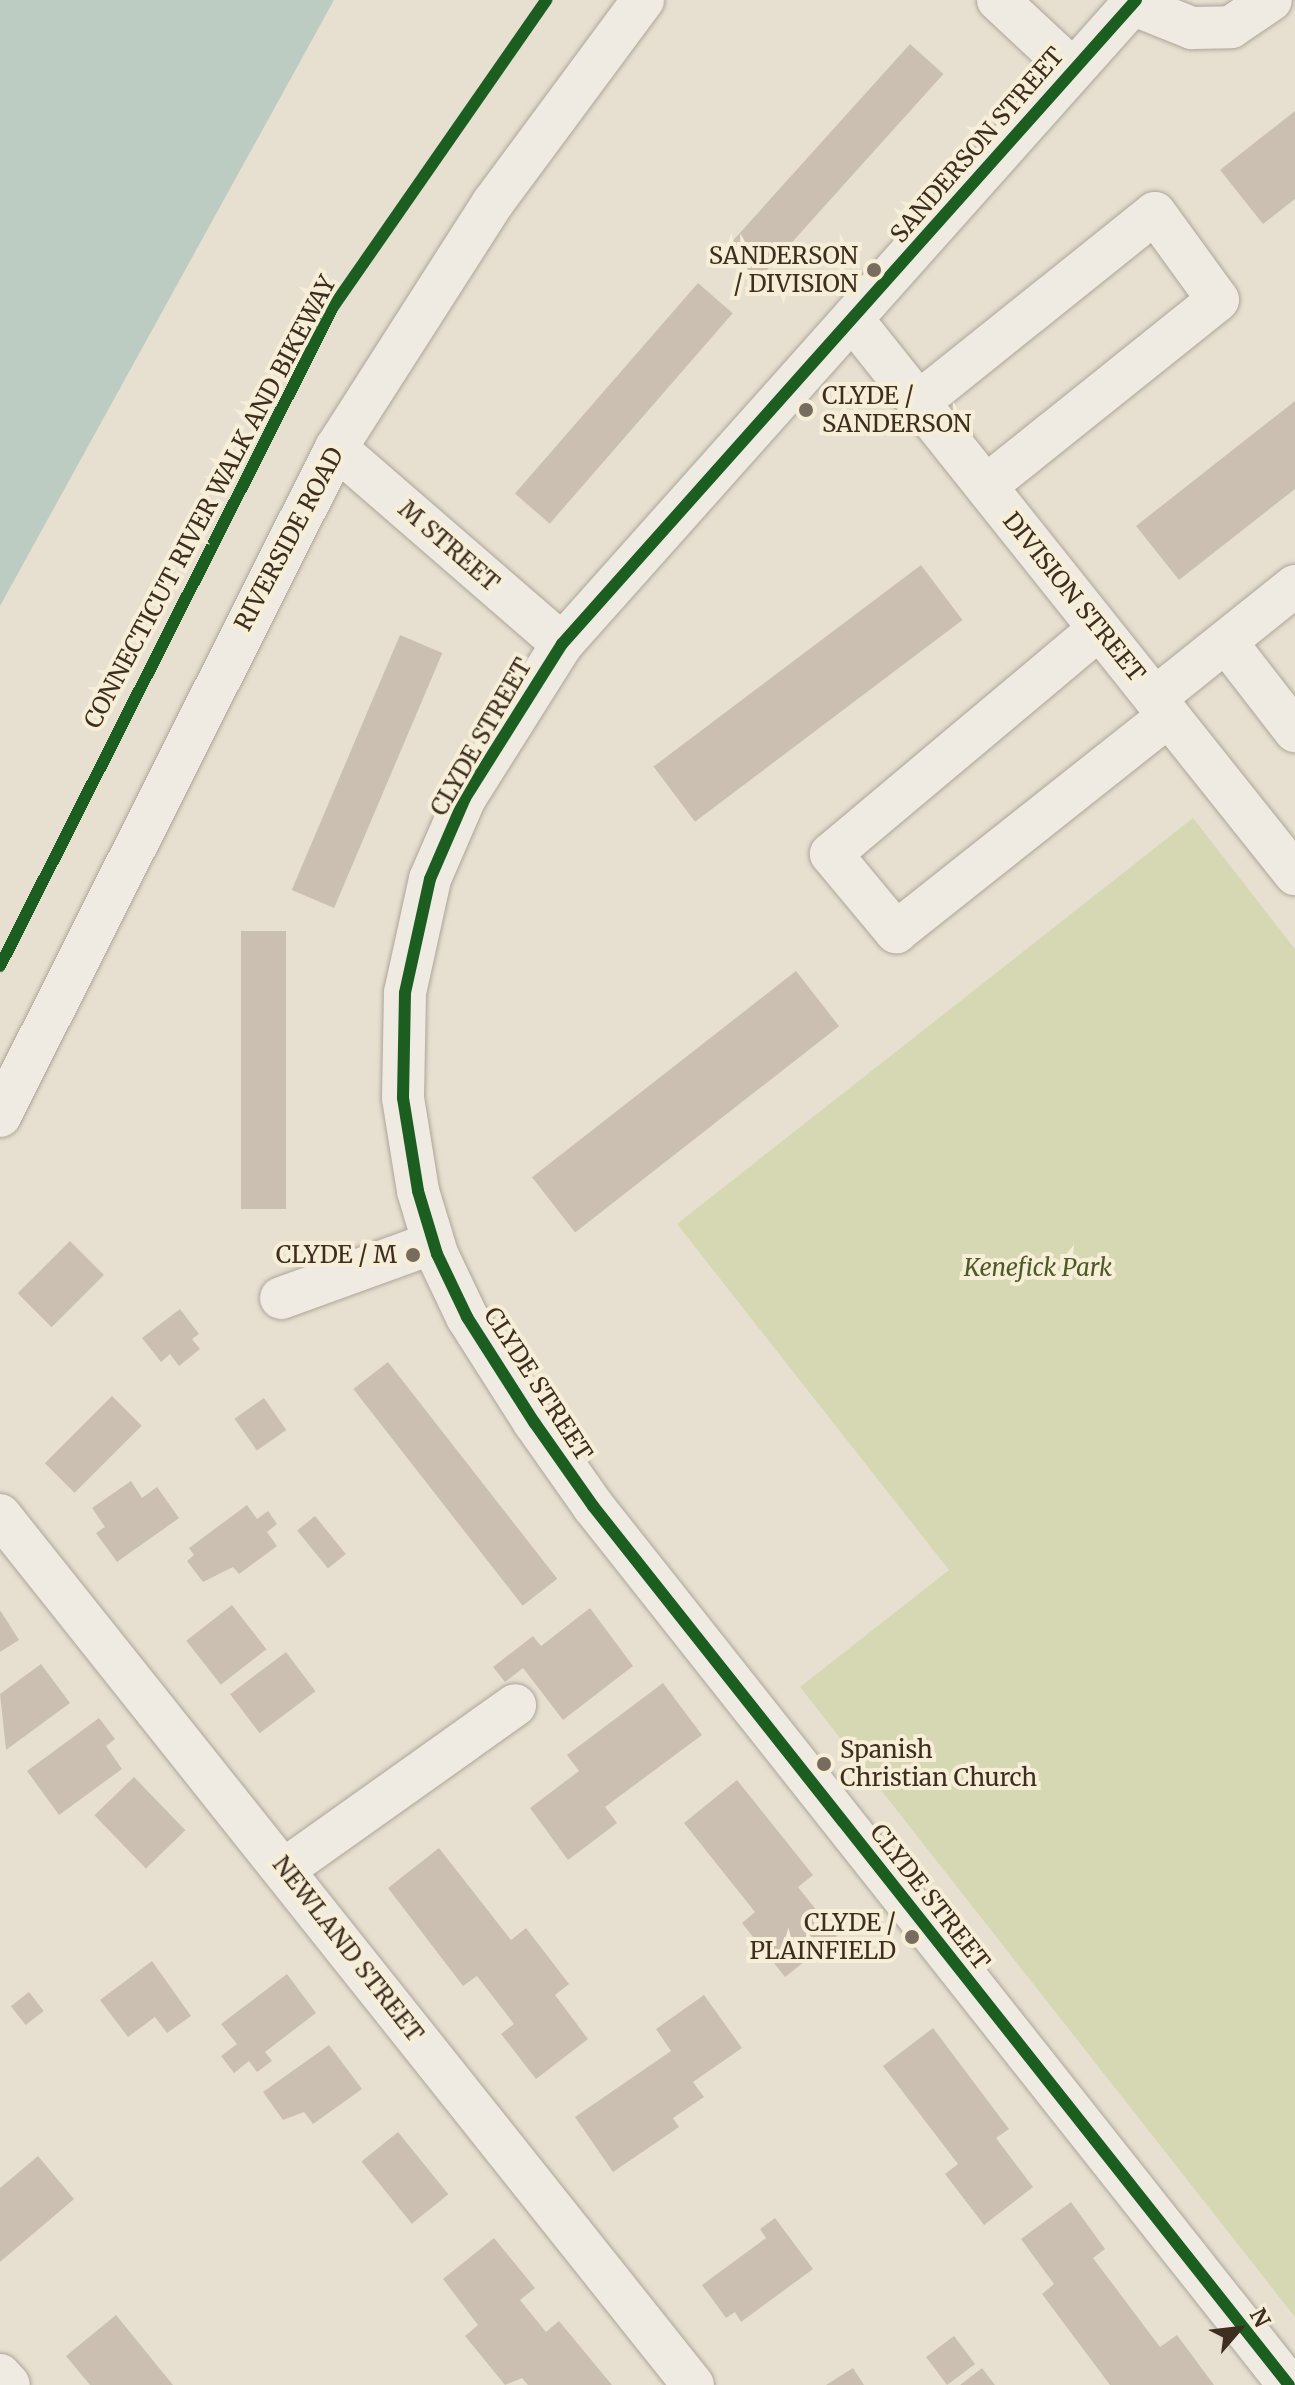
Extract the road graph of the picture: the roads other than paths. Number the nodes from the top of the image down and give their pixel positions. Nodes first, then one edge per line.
1 (643, 0) edge
2 (998, 0) edge
3 (1271, 0) edge
4 (1134, 2) edge
5 (1072, 69) junction
6 (853, 320) junction
7 (919, 402) junction
8 (336, 448) junction
9 (986, 486) junction
10 (1295, 586) edge
11 (1099, 629) junction
12 (1226, 642) junction
13 (562, 644) junction
14 (1162, 707) junction
15 (1295, 731) edge
16 (1295, 874) edge
17 (0, 1116) edge
18 (433, 1243) junction
19 (281, 1298) dead end
20 (0, 1515) edge
21 (515, 1705) dead end
22 (286, 1868) junction
23 (0, 2375) edge
24 (9, 2385) edge
25 (693, 2385) edge
26 (1289, 2385) edge

1 - 8 street, RIVERSIDE ROAD
2 - 5 street
3 - 4 street
4 - 5 street, SANDERSON STREET
5 - 6 street, SANDERSON STREET
6 - 7 street, DIVISION STREET
6 - 13 street, CLYDE STREET
7 - 9 street, DIVISION STREET
7 - 9 street
8 - 13 street, M STREET
8 - 17 street, RIVERSIDE ROAD
9 - 11 street, DIVISION STREET
10 - 12 street
11 - 14 street, DIVISION STREET
11 - 14 street
12 - 14 street
12 - 15 street
13 - 18 street, CLYDE STREET
14 - 16 street, DIVISION STREET
18 - 19 street
18 - 26 street, CLYDE STREET
20 - 22 street, NEWLAND STREET
21 - 22 street
22 - 25 street, NEWLAND STREET
23 - 24 street

